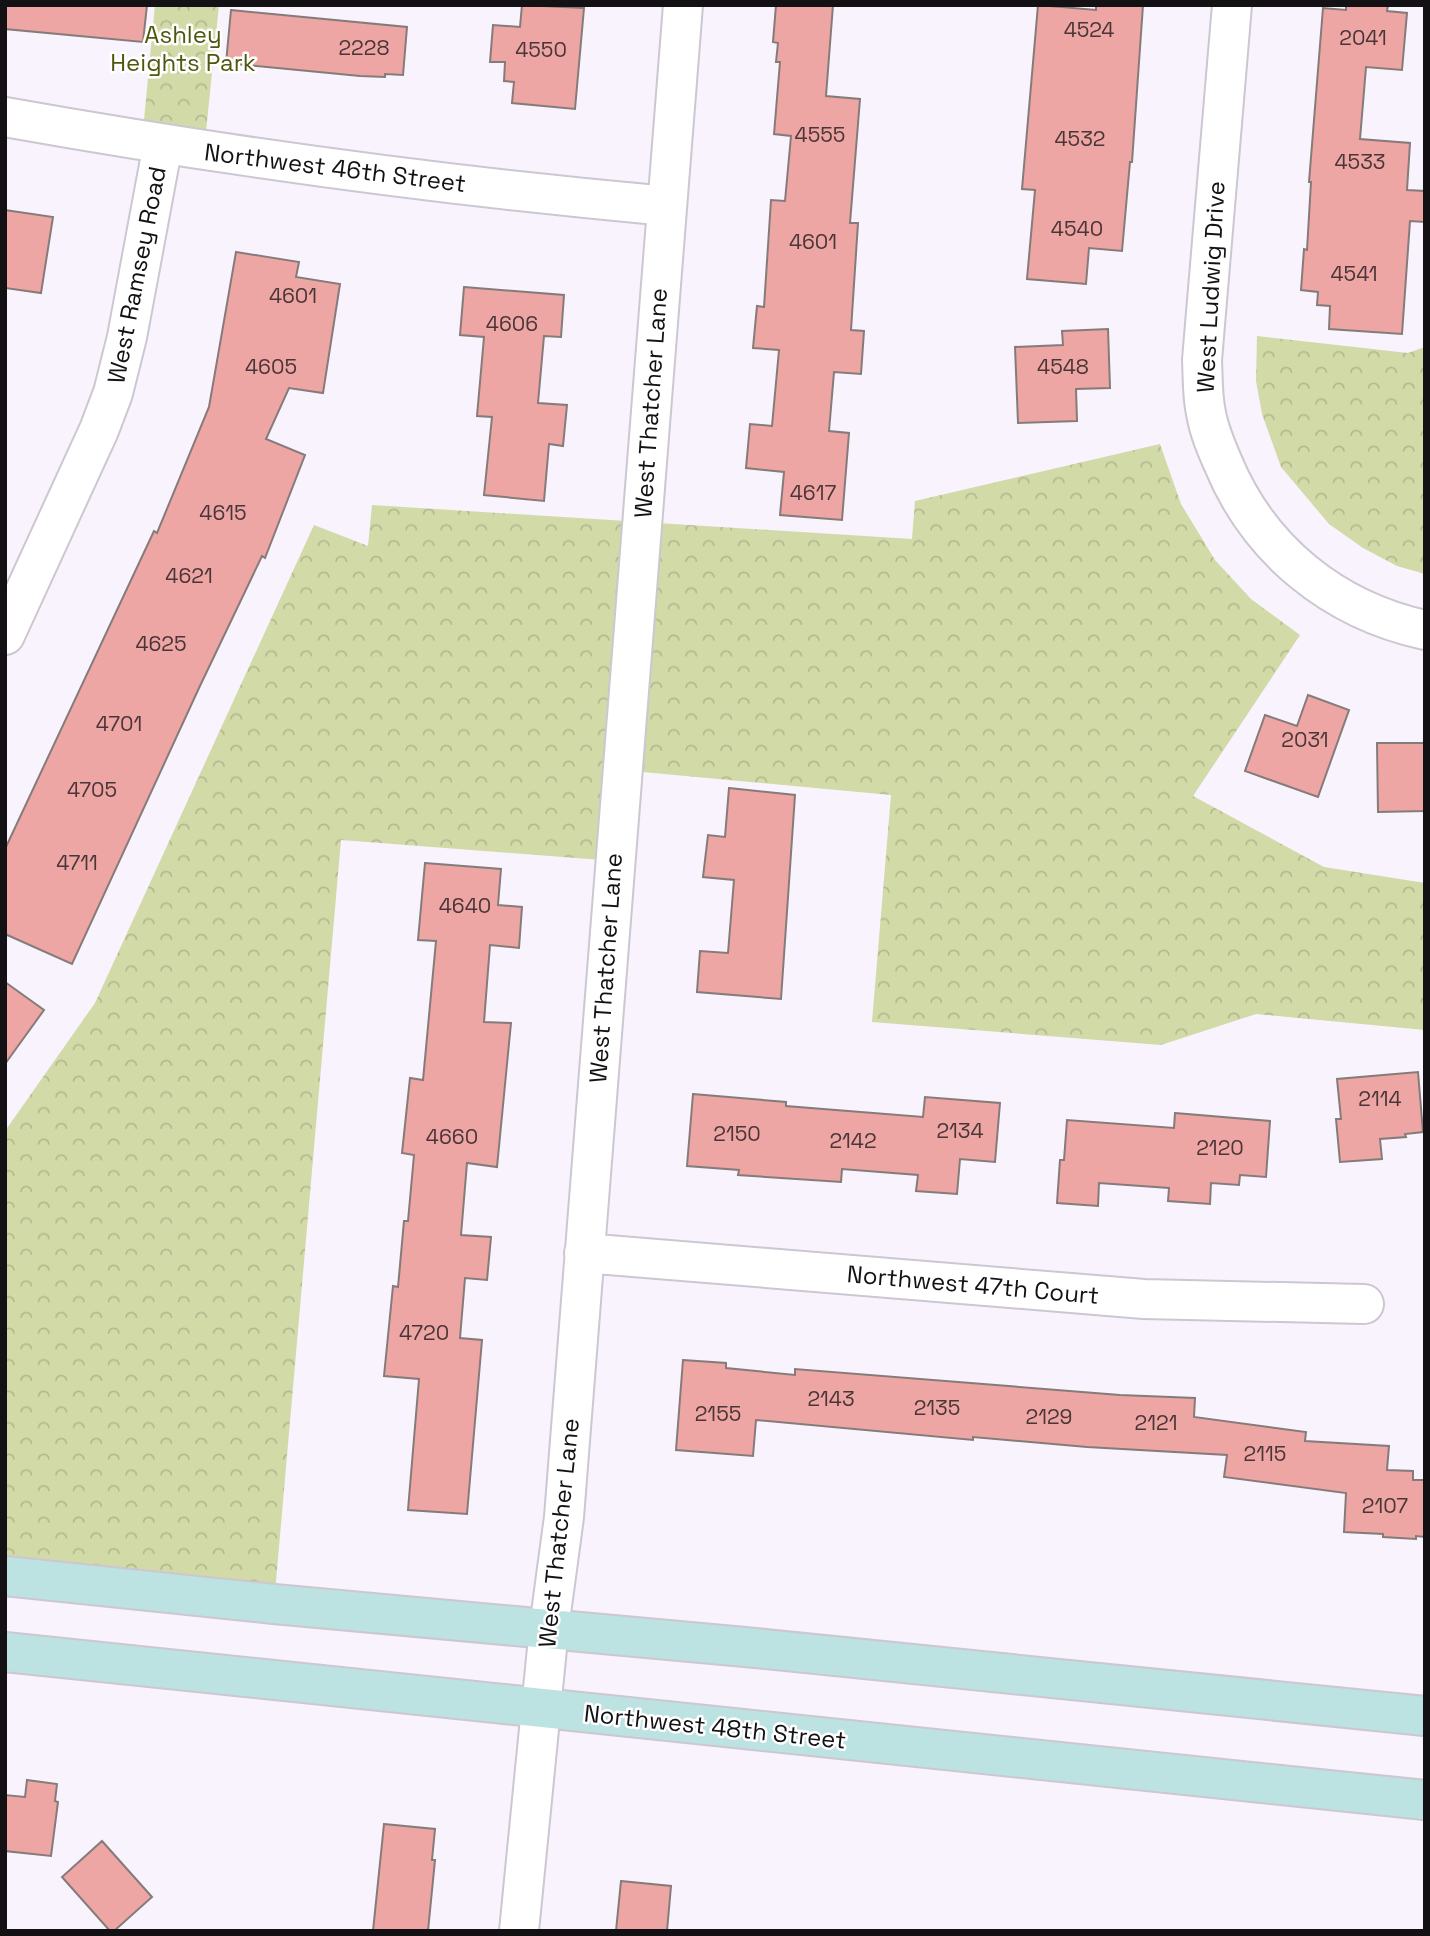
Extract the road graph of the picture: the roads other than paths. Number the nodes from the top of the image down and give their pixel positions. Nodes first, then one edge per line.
1 (683, 5) edge
2 (1232, 5) edge
3 (5, 117) edge
4 (163, 144) junction
5 (667, 206) junction
6 (1425, 630) edge
7 (5, 635) edge
8 (584, 1253) junction
9 (1364, 1304) dead end
10 (5, 1576) edge
11 (549, 1628) junction
12 (5, 1652) edge
13 (542, 1709) junction
14 (1425, 1716) edge
15 (1425, 1800) edge
16 (519, 1931) edge

1 - 5 street, West Thatcher Lane
2 - 6 street, West Ludwig Drive
3 - 4 street, Northwest 46th Street
4 - 5 street, Northwest 46th Street
4 - 7 street, West Ramsey Road
5 - 8 street, West Thatcher Lane
8 - 9 street, Northwest 47th Court
8 - 11 street, West Thatcher Lane
10 - 11 main road
11 - 13 street, West Thatcher Lane
11 - 14 main road
12 - 13 main road, Northwest 48th Street
13 - 15 main road, Northwest 48th Street
13 - 16 street, West Thatcher Lane

